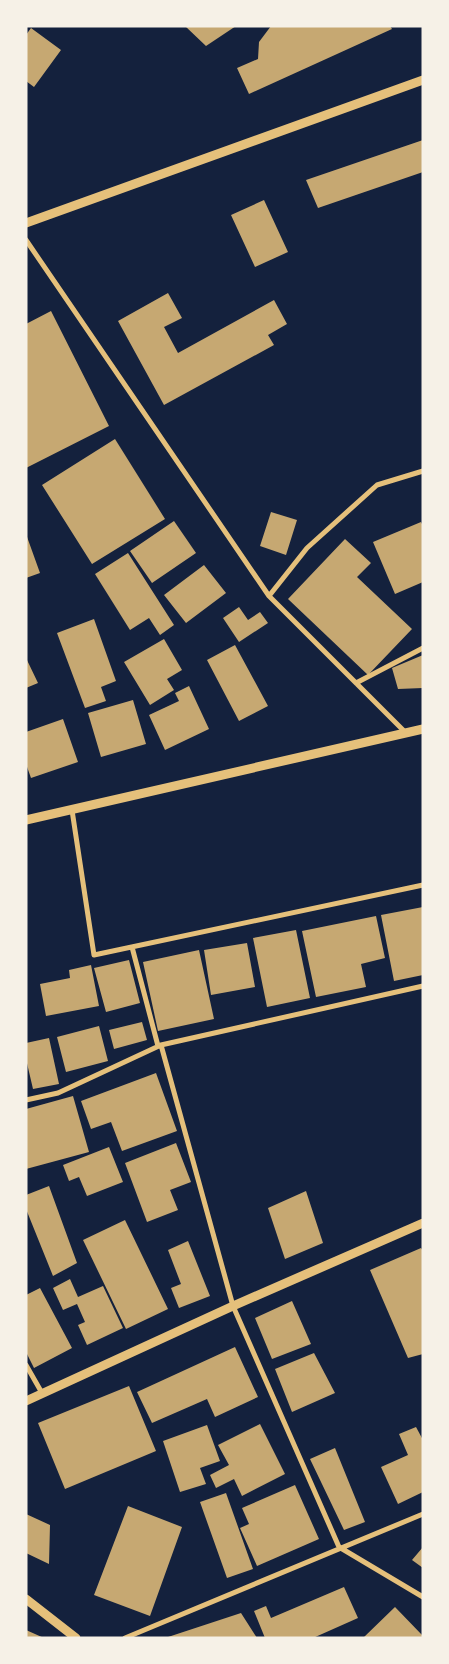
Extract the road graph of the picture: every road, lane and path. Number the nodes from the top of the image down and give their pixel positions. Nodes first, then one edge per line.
1 (423, 80) edge
2 (26, 223) edge
3 (26, 240) edge
4 (423, 471) edge
5 (269, 596) junction
6 (423, 648) edge
7 (356, 684) junction
8 (423, 729) edge
9 (405, 732) junction
10 (72, 810) junction
11 (26, 820) edge
12 (423, 885) edge
13 (132, 946) junction
14 (423, 986) edge
15 (160, 1045) junction
16 (26, 1100) edge
17 (423, 1223) edge
18 (233, 1306) junction
19 (26, 1365) edge
20 (42, 1393) junction
21 (26, 1401) edge
22 (423, 1514) edge
23 (339, 1547) junction
24 (423, 1597) edge
25 (26, 1599) edge
26 (76, 1638) edge
27 (125, 1638) edge

1 - 2 street
3 - 5 street
4 - 5 street
5 - 7 street
6 - 7 street
7 - 9 street
8 - 9 street
9 - 10 street
10 - 11 street
10 - 13 street
12 - 13 street
13 - 15 street
14 - 15 street
15 - 16 street
15 - 18 street
17 - 18 street
18 - 20 street
18 - 23 street
19 - 20 street
20 - 21 street
22 - 23 street
23 - 24 street
23 - 27 street
25 - 26 street

